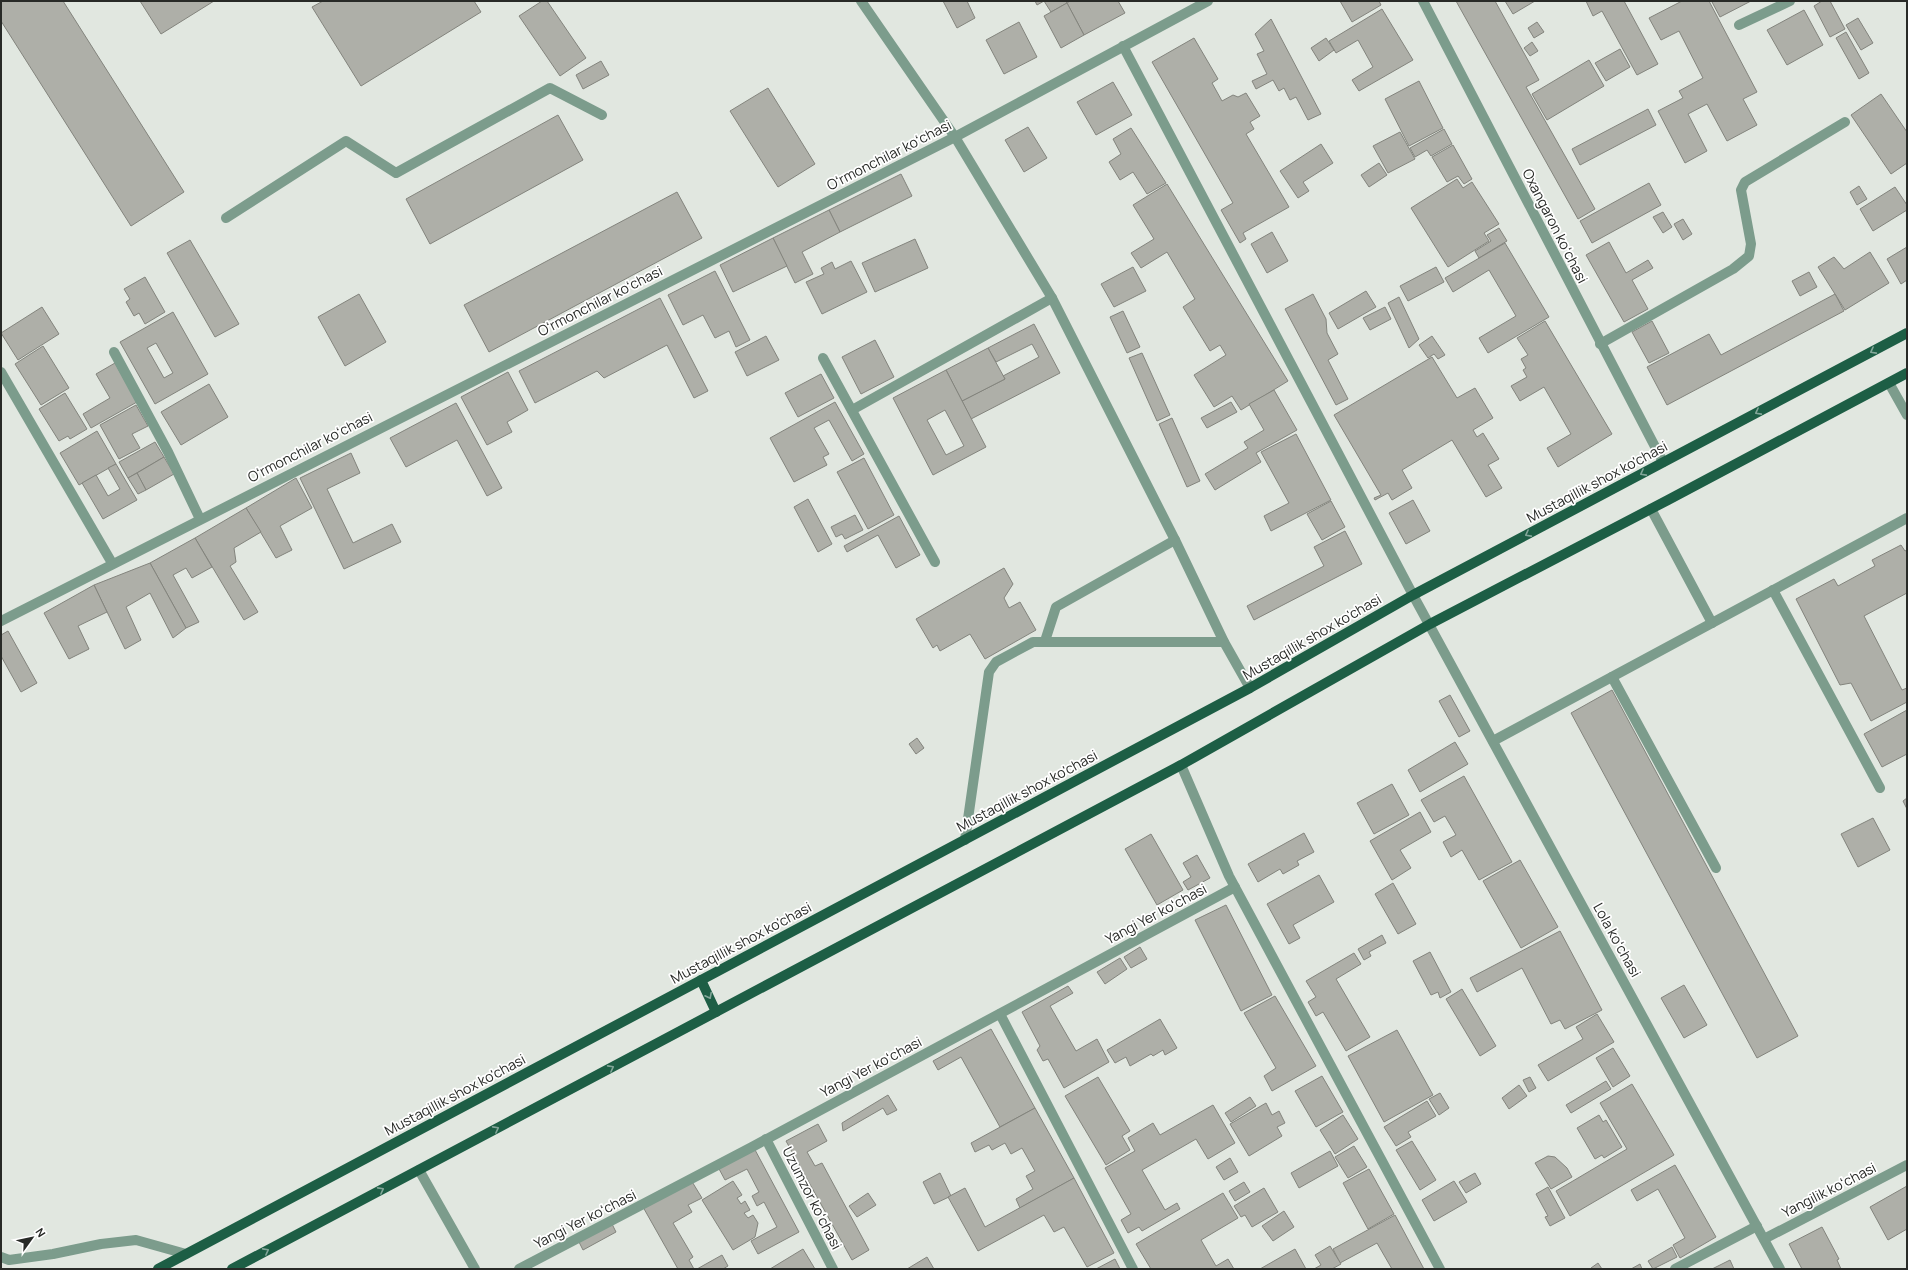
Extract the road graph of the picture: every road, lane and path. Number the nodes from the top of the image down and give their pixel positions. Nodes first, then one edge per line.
1 (861, 1) edge
2 (1208, 1) edge
3 (1423, 1) edge
4 (1790, 1) edge
5 (1739, 25) dead end
6 (1123, 46) junction
7 (602, 115) dead end
8 (1845, 122) dead end
9 (955, 138) junction
10 (226, 218) dead end
11 (1052, 298) junction
12 (1907, 333) edge
13 (1600, 344) junction
14 (114, 352) dead end
15 (822, 358) dead end
16 (1, 372) edge
17 (1907, 373) edge
18 (1889, 383) junction
19 (852, 410) junction
20 (1907, 415) edge
21 (1663, 462) junction
22 (1651, 510) junction
23 (200, 518) junction
24 (1907, 518) edge
25 (1176, 540) junction
26 (935, 562) dead end
27 (112, 563) junction
28 (1773, 590) junction
29 (1413, 595) junction
30 (1, 621) edge
31 (1712, 623) junction
32 (1430, 624) junction
33 (1045, 641) junction
34 (1224, 642) junction
35 (1612, 677) junction
36 (1250, 688) junction
37 (1493, 741) junction
38 (1181, 765) junction
39 (1880, 788) dead end
40 (965, 840) junction
41 (1716, 868) dead end
42 (1235, 887) junction
43 (701, 980) junction
44 (716, 1012) junction
45 (1000, 1014) junction
46 (766, 1139) junction
47 (1907, 1166) edge
48 (419, 1170) junction
49 (1757, 1226) junction
50 (1764, 1239) junction
51 (186, 1254) junction
52 (1, 1257) edge
53 (158, 1269) edge
54 (232, 1269) edge
55 (475, 1269) edge
56 (519, 1269) edge
57 (833, 1269) edge
58 (1133, 1269) edge
59 (1440, 1269) edge
60 (1675, 1269) edge
61 (1780, 1269) edge

1 - 9 street
2 - 6 street, Oʻrmonchilar koʻchasi
3 - 13 street, Oxangaron koʻchasi
4 - 5 street
6 - 9 street, Oʻrmonchilar koʻchasi
6 - 29 street, Lola koʻchasi
7 - 10 street
8 - 13 street
9 - 11 street
9 - 23 street, Oʻrmonchilar koʻchasi
11 - 19 street
11 - 25 street
12 -> 21 main road, Mustaqillik shox ko'chasi
13 - 21 street, Oxangaron koʻchasi
14 - 23 street
15 - 19 street
16 - 27 street
17 - 18 main road
18 - 20 street
18 - 22 main road
19 - 26 street
21 -> 29 main road, Mustaqillik shox ko'chasi
22 - 31 street
22 - 32 main road
23 - 27 street, Oʻrmonchilar koʻchasi
24 - 28 street
25 - 33 street
25 - 34 street
27 - 30 street, Oʻrmonchilar koʻchasi
28 - 31 street
28 - 39 street
29 - 32 street, Lola koʻchasi
29 - 36 main road, Mustaqillik shox ko'chasi
31 - 35 street
32 - 37 street, Lola koʻchasi
32 - 38 main road
33 - 34 street
33 - 40 street
34 - 36 street
35 - 37 street
35 - 41 street
36 - 40 main road, Mustaqillik shox ko'chasi
37 - 49 street, Lola koʻchasi
38 - 42 street
38 - 44 main road
40 - 43 main road, Mustaqillik shox ko'chasi
42 - 45 street, Yangi Yer koʻchasi
42 - 59 street
43 -> 44 main road
43 - 51 main road, Mustaqillik shox ko'chasi
48 -> 44 main road
45 - 46 street, Yangi Yer koʻchasi
45 - 58 street
46 - 56 street, Yangi Yer koʻchasi
46 - 57 street, Uzumzor koʻchasi
47 - 50 street, Yangilik koʻchasi
54 -> 48 main road
48 - 55 street
49 - 50 street, Lola koʻchasi
49 - 60 street
50 - 61 street, Lola koʻchasi
51 - 52 street
51 - 53 main road, Mustaqillik shox ko'chasi

